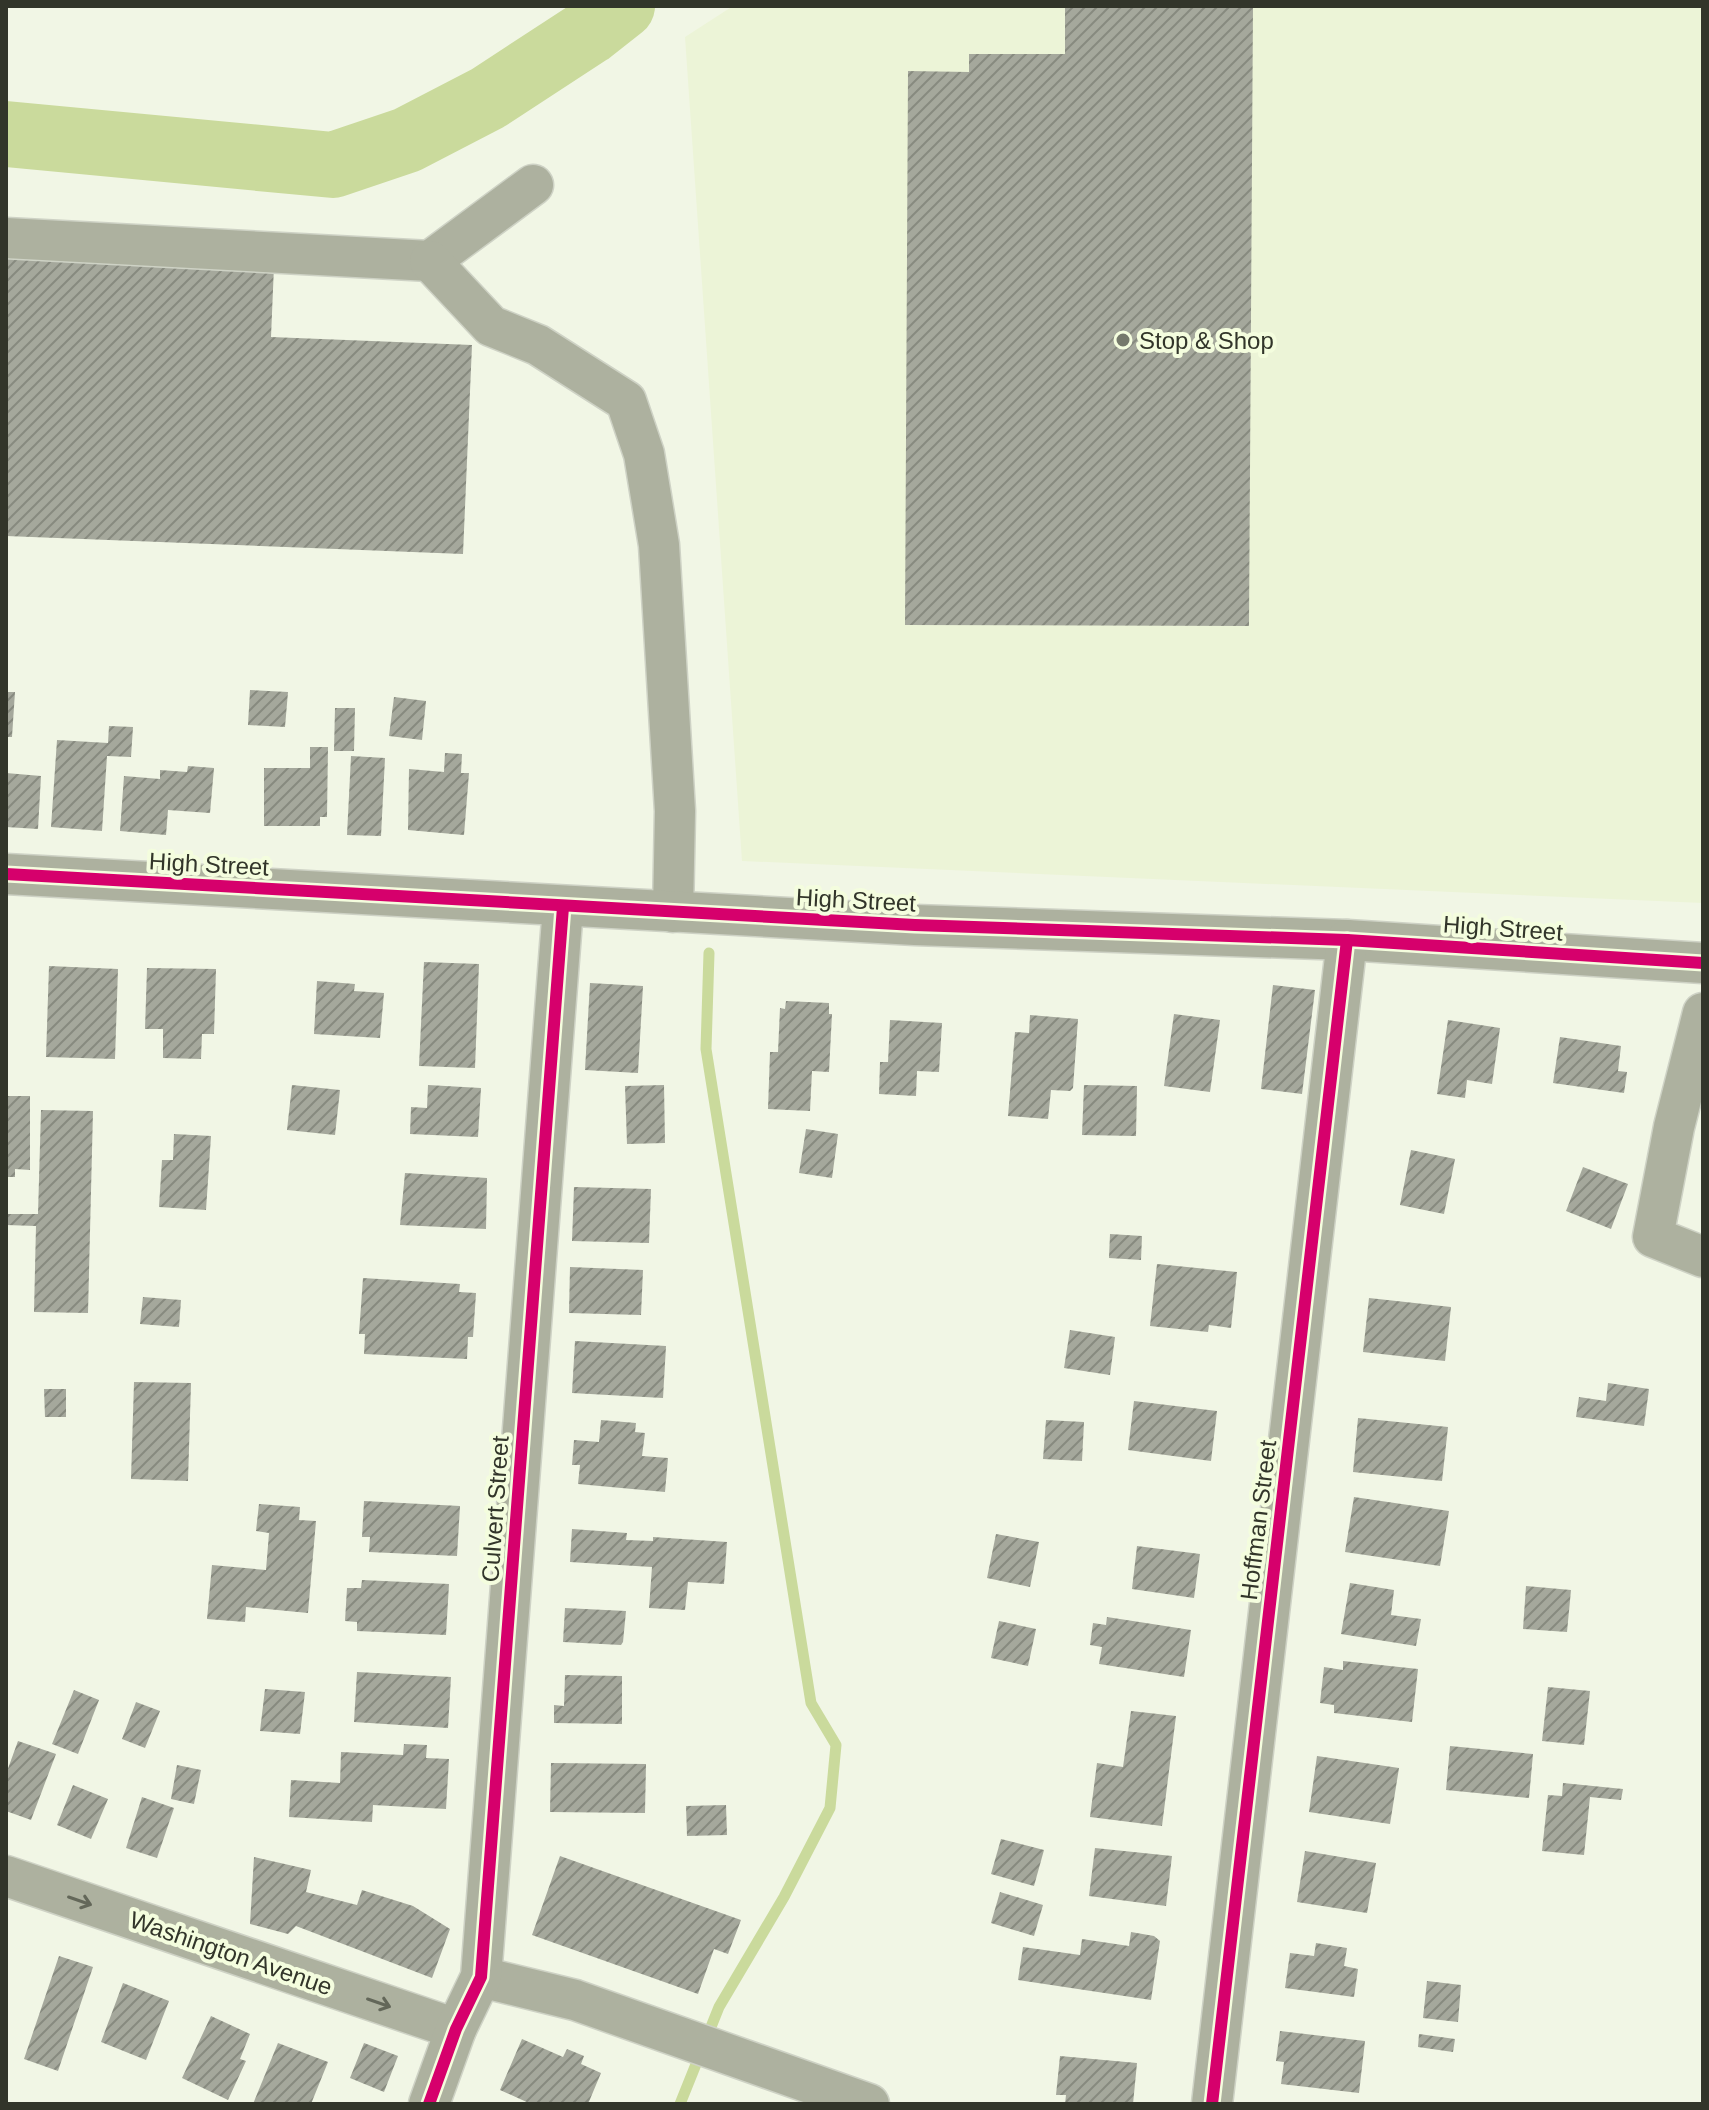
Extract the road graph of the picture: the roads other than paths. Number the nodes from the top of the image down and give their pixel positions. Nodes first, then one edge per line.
1 (533, 185) dead end
2 (6, 238) edge
3 (430, 261) junction
4 (6, 874) edge
5 (563, 907) junction
6 (673, 912) junction
7 (1347, 940) junction
8 (1703, 963) edge
9 (1703, 1013) edge
10 (1703, 1257) edge
11 (6, 1876) edge
12 (481, 1977) junction
13 (456, 2029) junction
14 (429, 2104) edge
15 (869, 2104) edge
16 (1212, 2104) edge

1 - 3 street
2 - 3 street
3 - 6 street
4 - 5 street, High Street
5 - 6 street, High Street
5 - 12 street, Culvert Street
6 - 7 street, High Street
7 - 8 street, High Street
7 - 16 street, Hoffman Street
9 - 10 street
11 -> 13 street, Washington Avenue
12 - 13 street, Culvert Street
12 - 15 street
13 - 14 street, Culvert Street

